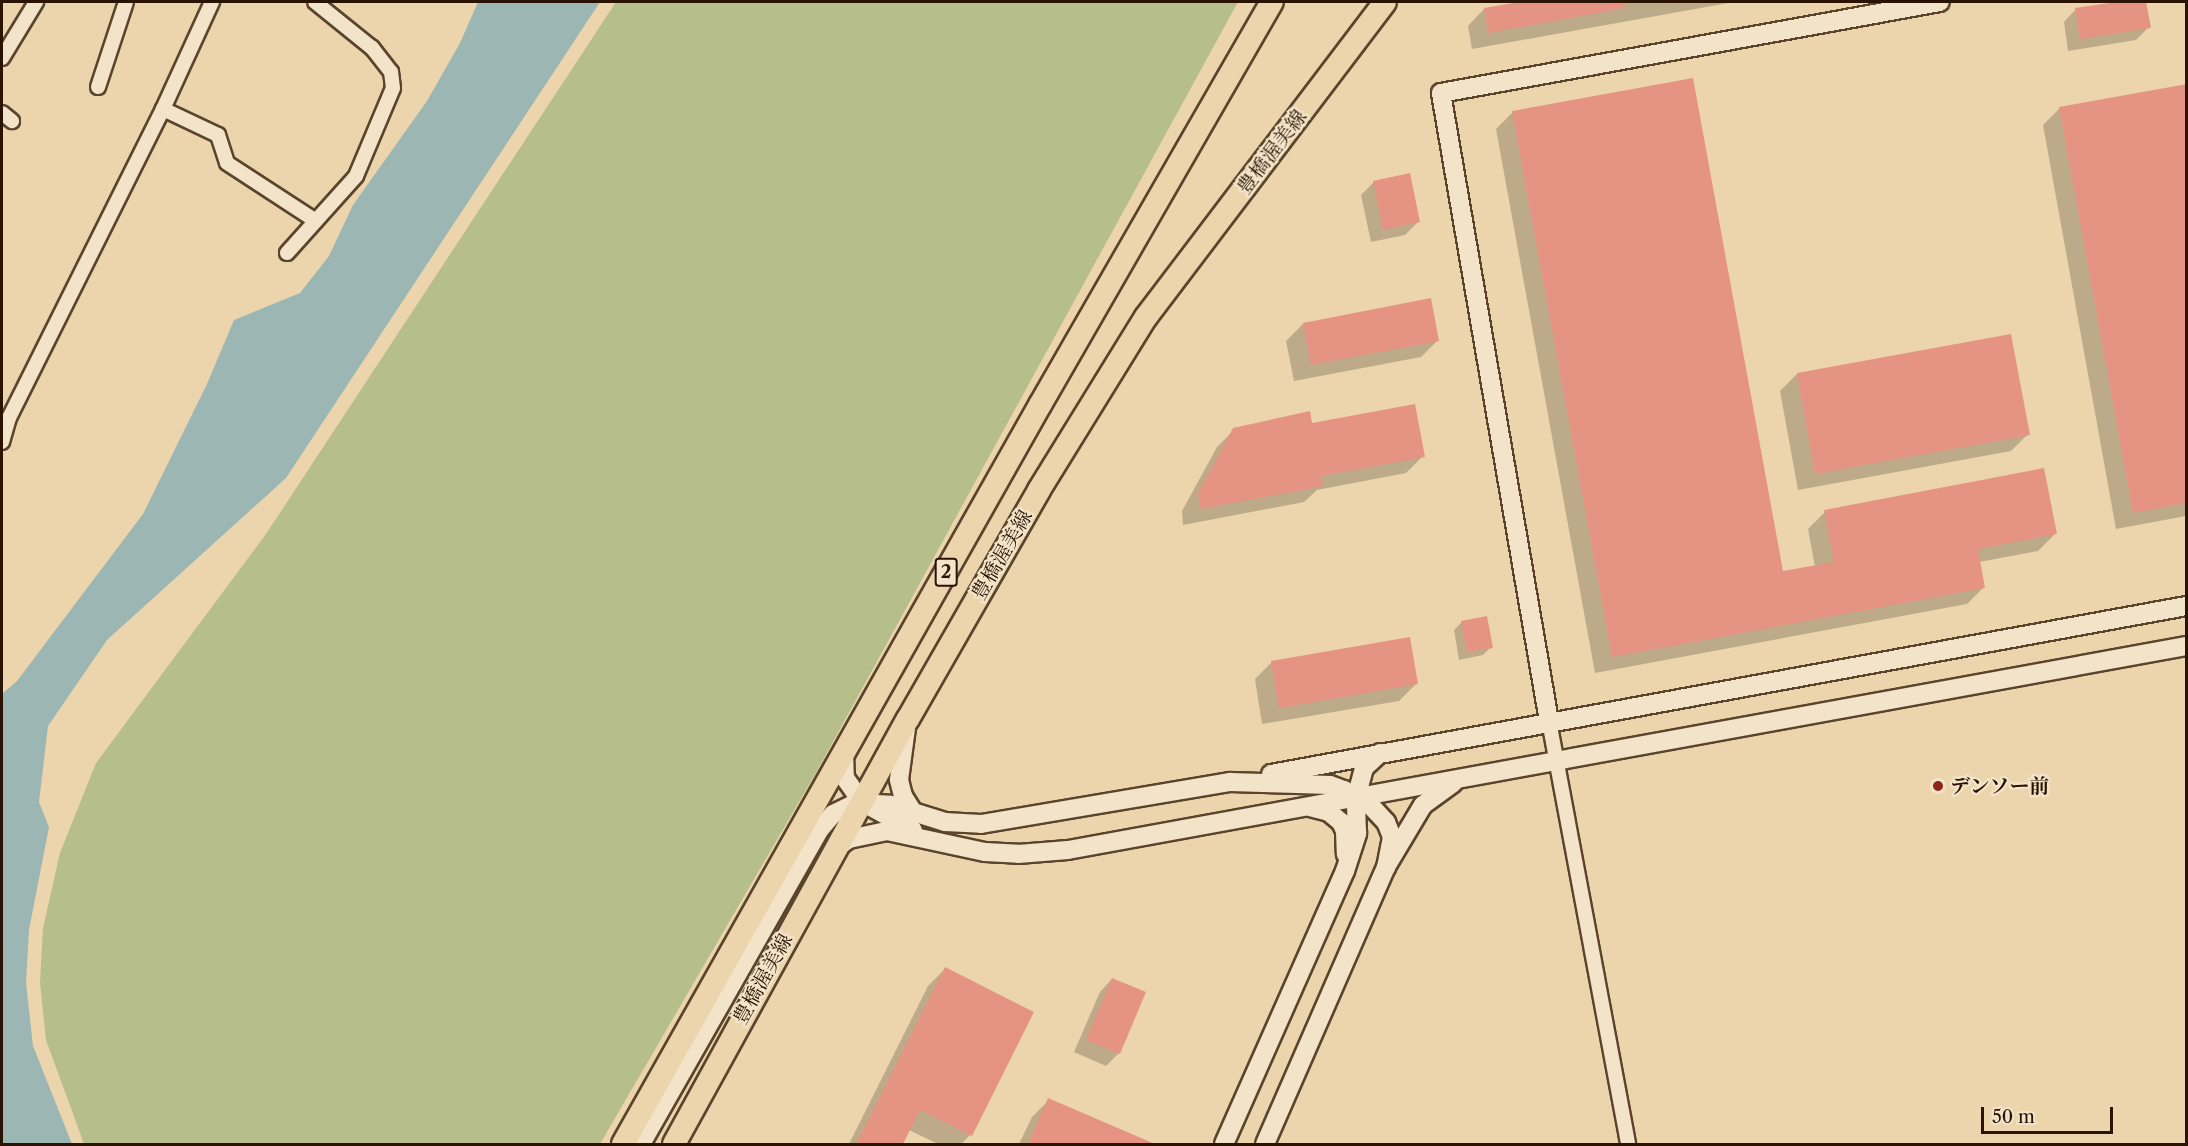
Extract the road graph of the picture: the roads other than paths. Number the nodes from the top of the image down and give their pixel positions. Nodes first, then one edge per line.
1 (36, 2) edge
2 (126, 2) edge
3 (212, 2) edge
4 (315, 2) edge
5 (1272, 2) edge
6 (1385, 2) edge
7 (1941, 2) edge
8 (2, 58) edge
9 (98, 87) dead end
10 (163, 109) junction
11 (316, 221) junction
12 (287, 253) dead end
13 (2, 442) edge
14 (2187, 606) edge
15 (2187, 646) edge
16 (908, 719) junction
17 (1549, 721) junction
18 (844, 753) junction
19 (1380, 753) junction
20 (1557, 761) junction
21 (1462, 779) junction
22 (1230, 782) junction
23 (1356, 798) junction
24 (862, 802) junction
25 (1308, 807) junction
26 (913, 813) junction
27 (939, 842) junction
28 (834, 850) junction
29 (1386, 867) junction
30 (1344, 871) junction
31 (623, 1144) edge
32 (641, 1144) edge
33 (674, 1144) edge
34 (1224, 1144) edge
35 (1265, 1144) edge
36 (1628, 1144) edge

1 - 8 street
2 - 9 street
3 - 10 street
4 - 11 street
5 - 18 main road, 豊橋渥美線 / 2
6 - 16 main road, 豊橋渥美線 / 2
7 - 17 street
10 - 11 street
10 - 13 street
11 - 12 street
14 - 17 street
15 - 20 street
16 - 24 main road, 豊橋渥美線 / 2
16 - 26 street
17 - 19 street
17 - 20 street
18 - 24 street
18 - 31 main road, 豊橋渥美線 / 2
19 - 22 street
19 - 23 street
20 - 21 street
20 - 36 street
21 - 23 street
21 - 29 street
22 - 23 street
22 - 26 street
23 - 25 street
23 - 29 street
23 - 30 street
24 - 26 street
24 - 27 street
24 - 28 main road, 豊橋渥美線 / 2
24 - 32 street
25 - 27 street
25 - 30 street
27 - 28 street
28 - 33 main road, 豊橋渥美線 / 2
29 - 35 street
30 - 34 street

